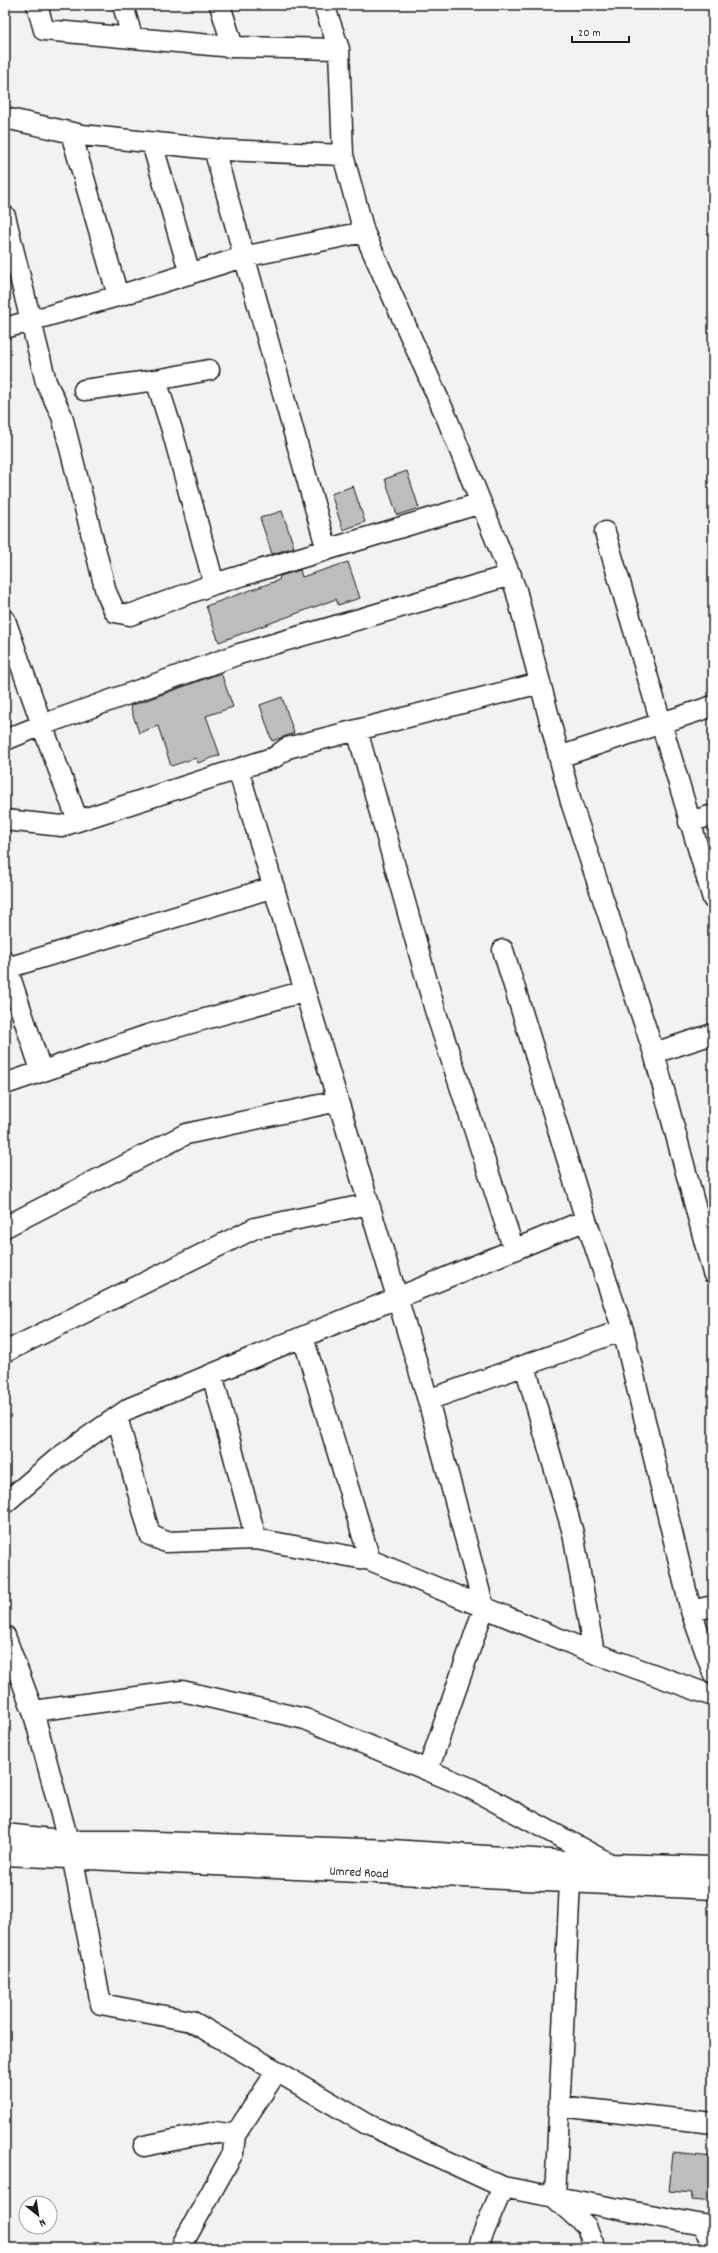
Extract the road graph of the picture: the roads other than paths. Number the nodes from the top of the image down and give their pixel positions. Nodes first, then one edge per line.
1 (37, 5) edge
2 (123, 5) edge
3 (220, 5) edge
4 (328, 6) edge
5 (132, 37) junction
6 (233, 46) junction
7 (339, 49) junction
8 (5, 118) edge
9 (71, 133) junction
10 (152, 143) junction
11 (214, 149) junction
12 (343, 155) junction
13 (5, 216) edge
14 (364, 232) junction
15 (243, 257) junction
16 (190, 274) junction
17 (118, 296) junction
18 (32, 320) junction
19 (5, 328) edge
20 (209, 370) dead end
21 (156, 380) junction
22 (84, 390) dead end
23 (481, 503) junction
24 (605, 532) dead end
25 (327, 550) junction
26 (510, 575) junction
27 (214, 584) junction
28 (5, 620) edge
29 (540, 683) junction
30 (713, 706) edge
31 (42, 724) junction
32 (662, 724) junction
33 (357, 730) junction
34 (5, 740) edge
35 (559, 757) junction
36 (238, 769) junction
37 (713, 815) edge
38 (5, 820) edge
39 (78, 821) junction
40 (689, 822) junction
41 (274, 887) junction
42 (713, 899) edge
43 (503, 950) dead end
44 (6, 965) edge
45 (305, 991) junction
46 (713, 1034) edge
47 (654, 1053) junction
48 (41, 1070) junction
49 (5, 1084) edge
50 (338, 1101) junction
51 (369, 1204) junction
52 (586, 1220) junction
53 (5, 1227) edge
54 (514, 1250) junction
55 (713, 1273) edge
56 (397, 1298) junction
57 (623, 1330) junction
58 (303, 1337) junction
59 (5, 1352) edge
60 (525, 1366) junction
61 (212, 1374) junction
62 (428, 1400) junction
63 (117, 1417) junction
64 (5, 1502) edge
65 (256, 1539) junction
66 (370, 1560) junction
67 (713, 1606) edge
68 (484, 1608) junction
69 (691, 1611) junction
70 (5, 1636) edge
71 (594, 1653) junction
72 (713, 1673) edge
73 (713, 1696) edge
74 (33, 1712) junction
75 (428, 1770) junction
76 (5, 1835) edge
77 (71, 1849) junction
78 (5, 1854) edge
79 (713, 1868) edge
80 (571, 1872) junction
81 (611, 1874) junction
82 (713, 1888) edge
83 (277, 2071) junction
84 (560, 2106) junction
85 (713, 2122) edge
86 (235, 2135) junction
87 (144, 2146) dead end
88 (503, 2187) junction
89 (555, 2198) junction
90 (708, 2226) edge
91 (183, 2243) dead end
92 (713, 2246) edge
93 (479, 2248) edge
94 (595, 2248) edge

1 - 5 street
2 - 5 street
3 - 6 street
4 - 7 street
5 - 6 street
6 - 7 street
7 - 12 street
8 - 9 street
9 - 10 street
9 - 17 street
10 - 11 street
10 - 16 street
11 - 12 street
11 - 15 street
12 - 14 street
13 - 18 street
14 - 15 street
14 - 23 street
15 - 16 street
15 - 25 street
16 - 17 street
17 - 18 street
18 - 19 street
18 - 27 street
20 - 21 street
21 - 22 street
21 - 27 street
23 - 25 street
23 - 26 street
24 - 32 street
25 - 27 street
26 - 29 street
26 - 31 street
28 - 31 street
29 - 33 street
29 - 35 street
30 - 32 street
31 - 34 street
31 - 39 street
32 - 35 street
32 - 40 street
33 - 36 street
33 - 54 street
35 - 47 street
36 - 39 street
36 - 41 street
37 - 40 street
38 - 39 street
40 - 42 street
41 - 44 street
41 - 45 street
43 - 52 street
44 - 48 street
45 - 48 street
45 - 50 street
46 - 47 street
47 - 55 street
48 - 49 street
50 - 51 street
50 - 53 street
51 - 56 street
51 - 59 street
52 - 54 street
52 - 57 street
54 - 56 street
56 - 58 street
56 - 62 street
57 - 60 street
57 - 69 street
58 - 61 street
58 - 66 street
60 - 62 street
60 - 71 street
61 - 63 street
61 - 65 street
62 - 68 street
63 - 64 street
63 - 65 street
65 - 66 street
66 - 68 street
67 - 69 street
68 - 71 street
68 - 75 street
69 - 72 street
70 - 74 street
71 - 73 street
74 - 75 street
74 - 77 street
75 - 81 street
76 - 77 highway
77 - 78 highway
77 - 80 highway
77 - 83 street
79 - 81 highway
80 - 81 highway
80 - 84 street
81 - 82 highway
83 - 86 street
83 - 88 street
84 - 85 street
84 - 89 street
86 - 87 street
86 - 91 street
88 - 89 street
88 - 93 street
89 - 90 street
89 - 94 street
90 - 92 street

